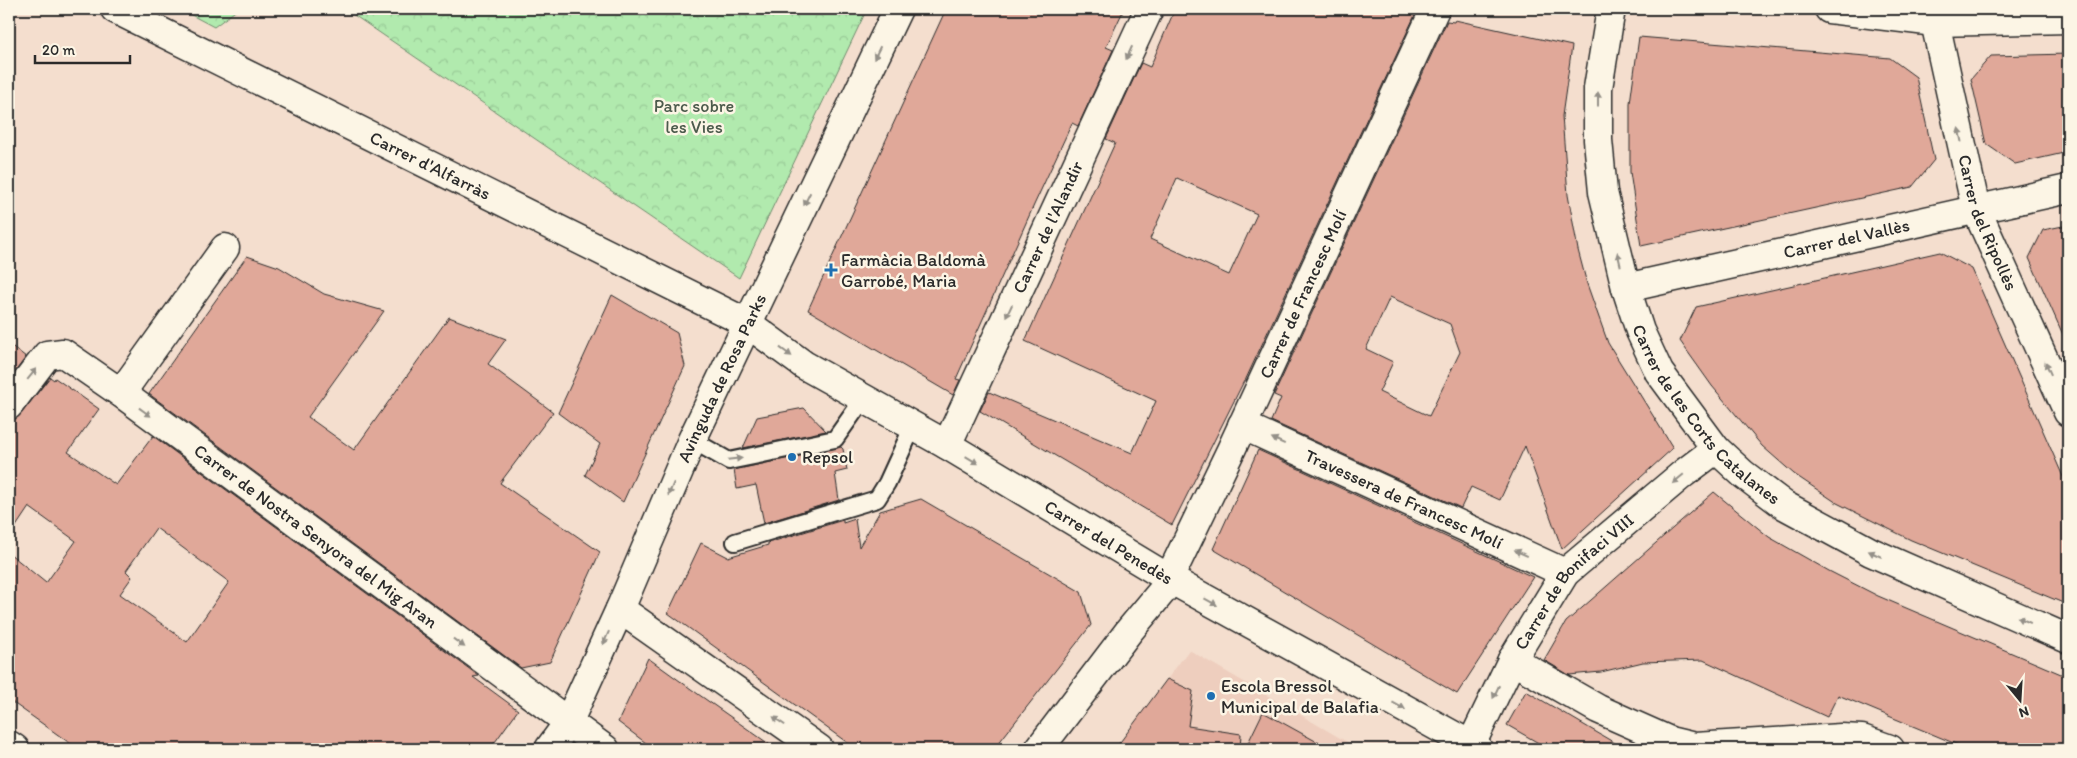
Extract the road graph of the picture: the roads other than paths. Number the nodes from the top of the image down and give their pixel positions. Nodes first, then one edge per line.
1 (115, 9) edge
2 (898, 9) edge
3 (1149, 9) edge
4 (1435, 9) edge
5 (1611, 9) edge
6 (1830, 9) edge
7 (2068, 19) edge
8 (1935, 22) junction
9 (2068, 189) edge
10 (1976, 209) junction
11 (225, 248) dead end
12 (1626, 288) junction
13 (747, 323) junction
14 (121, 393) junction
15 (864, 398) junction
16 (9, 405) edge
17 (2068, 412) edge
18 (1242, 424) junction
19 (913, 426) junction
20 (692, 440) junction
21 (947, 445) junction
22 (1716, 449) junction
23 (735, 542) dead end
24 (1565, 573) junction
25 (1168, 578) junction
26 (620, 609) junction
27 (2068, 639) edge
28 (1512, 660) junction
29 (568, 723) junction
30 (9, 745) edge
31 (1473, 748) edge
32 (15, 749) edge
33 (549, 749) edge
34 (605, 749) edge
35 (819, 749) edge
36 (1039, 749) edge
37 (1890, 749) edge

1 - 13 street, Carrer d'Alfarràs
2 -> 13 street, Avinguda de Rosa Parks
3 -> 21 street, Carrer de l'Alandir
4 - 18 street, Carrer de Francesc Molí
12 -> 5 street, Carrer de les Corts Catalanes
6 - 8 street
7 - 8 street
10 -> 8 street, Carrer del Ripollès
9 - 10 street, Carrer del Vallès
10 - 12 street, Carrer del Vallès
17 -> 10 street, Carrer del Ripollès
11 - 14 street
12 - 22 street, Carrer de les Corts Catalanes
13 -> 15 street, Carrer del Penedès
13 - 20 street, Avinguda de Rosa Parks
16 -> 14 street, Carrer de Nostra Senyora del Mig Aran
14 -> 29 street, Carrer de Nostra Senyora del Mig Aran
15 - 19 street, Carrer del Penedès
20 -> 15 lane
24 -> 18 street, Travessera de Francesc Molí
18 - 25 street, Carrer de Francesc Molí
19 - 21 street, Carrer del Penedès
19 - 23 lane
20 -> 26 street, Avinguda de Rosa Parks
21 -> 25 street, Carrer del Penedès
22 -> 24 street, Carrer de Bonifaci VIII
27 -> 22 street, Carrer de les Corts Catalanes
24 - 28 street, Carrer de Bonifaci VIII
25 -> 31 street, Carrer del Penedès
25 - 36 street, Carrer de Francesc Molí
26 -> 29 street, Avinguda de Rosa Parks
35 -> 26 street
28 -> 31 street, Carrer de Bonifaci VIII
28 - 37 street
29 - 33 street, Avinguda de Rosa Parks
29 - 34 street, Carrer de Nostra Senyora del Mig Aran
30 - 32 street

